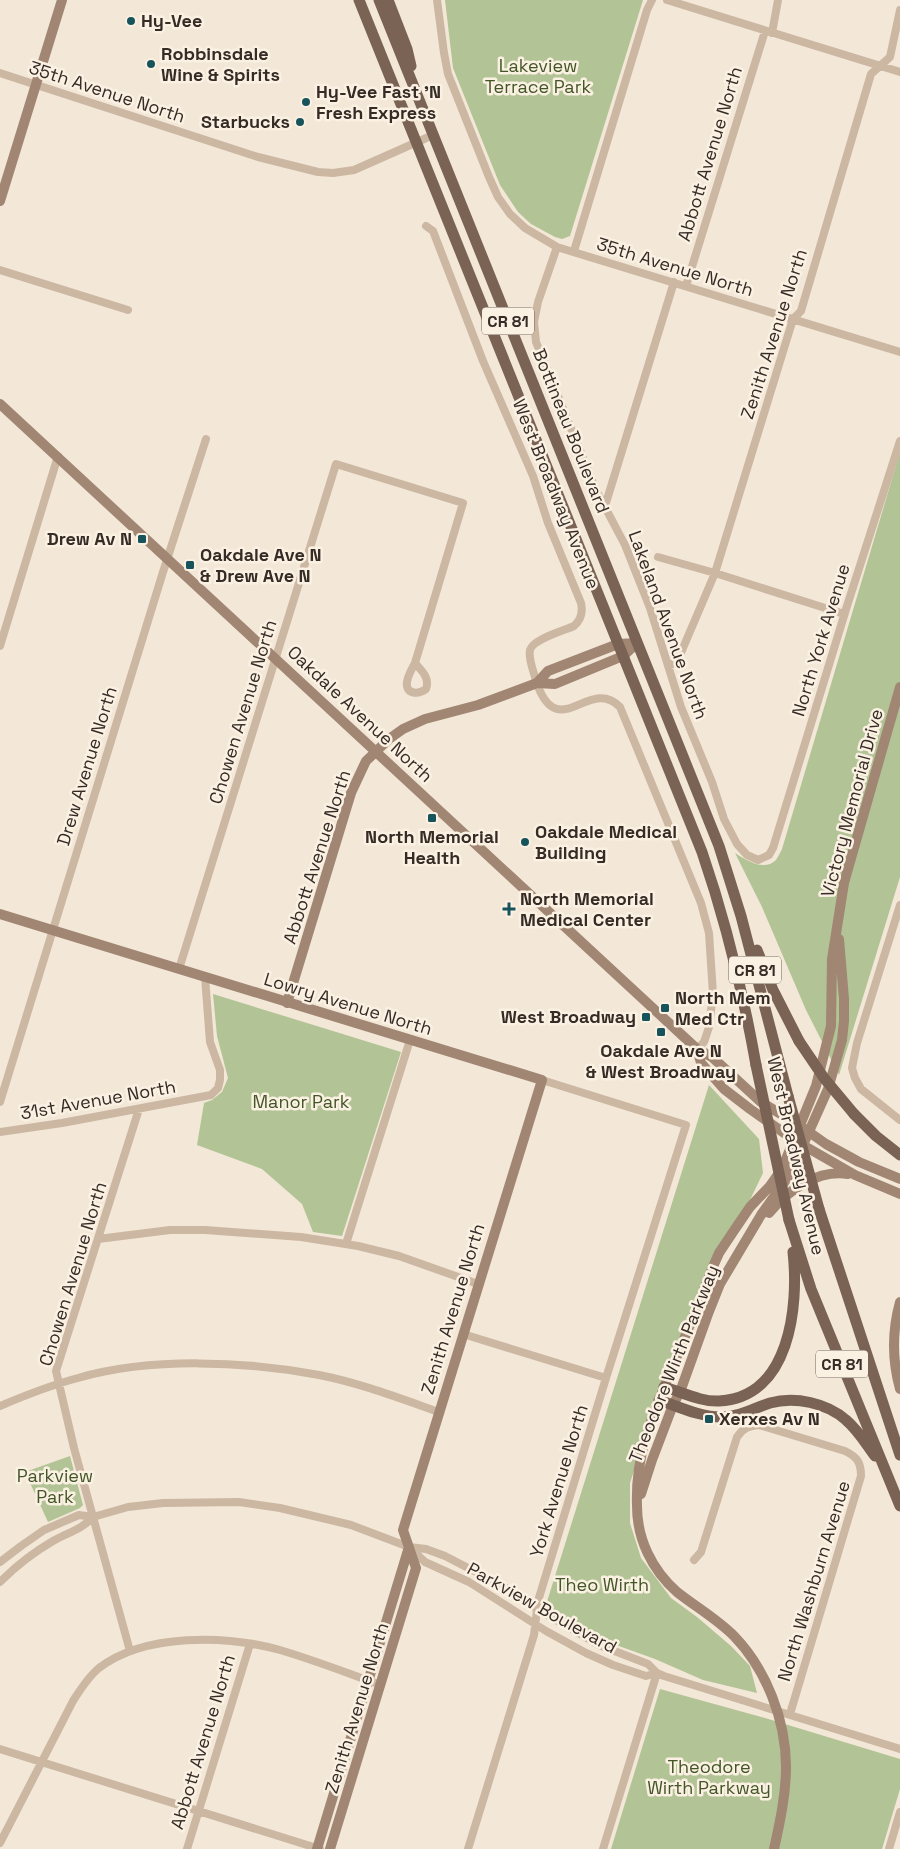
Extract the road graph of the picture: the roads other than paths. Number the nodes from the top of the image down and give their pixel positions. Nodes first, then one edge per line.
1 (62, 0) edge
2 (359, 0) edge
3 (379, 0) edge
4 (388, 0) edge
5 (437, 0) edge
6 (652, 0) edge
7 (666, 0) edge
8 (778, 0) edge
9 (900, 10) edge
10 (768, 32) junction
11 (880, 65) junction
12 (900, 72) edge
13 (0, 73) edge
14 (37, 84) junction
15 (421, 106) junction
16 (433, 135) junction
17 (416, 142) junction
18 (0, 201) edge
19 (426, 226) dead end
20 (557, 247) junction
21 (574, 251) junction
22 (0, 270) edge
23 (674, 282) junction
24 (686, 286) junction
25 (128, 310) dead end
26 (793, 319) junction
27 (900, 352) edge
28 (0, 404) edge
29 (206, 439) dead end
30 (900, 441) edge
31 (58, 456) junction
32 (606, 506) junction
33 (658, 557) dead end
34 (168, 559) junction
35 (715, 573) junction
36 (844, 614) junction
37 (637, 643) junction
38 (618, 644) junction
39 (0, 646) edge
40 (623, 656) junction
41 (276, 659) junction
42 (415, 663) dead end
43 (668, 666) junction
44 (537, 683) junction
45 (900, 687) edge
46 (376, 751) junction
47 (694, 834) joint
48 (719, 846) joint
49 (773, 848) joint
50 (731, 882) junction
51 (899, 909) edge
52 (0, 914) edge
53 (838, 928) junction
54 (52, 930) junction
55 (179, 969) junction
56 (205, 977) junction
57 (287, 1003) junction
58 (410, 1040) junction
59 (697, 1049) junction
60 (542, 1080) junction
61 (0, 1102) edge
62 (139, 1109) junction
63 (900, 1120) edge
64 (686, 1125) joint
65 (799, 1125) junction
66 (0, 1132) edge
67 (809, 1133) junction
68 (794, 1140) junction
69 (803, 1146) junction
70 (900, 1155) edge
71 (855, 1175) junction
72 (900, 1179) edge
73 (900, 1194) edge
74 (754, 1228) junction
75 (792, 1233) junction
76 (98, 1239) junction
77 (346, 1244) junction
78 (478, 1284) junction
79 (900, 1302) edge
80 (463, 1334) junction
81 (606, 1378) junction
82 (58, 1384) junction
83 (664, 1387) junction
84 (900, 1389) edge
85 (680, 1392) junction
86 (659, 1400) junction
87 (673, 1405) junction
88 (0, 1406) edge
89 (438, 1412) junction
90 (900, 1455) edge
91 (887, 1473) junction
92 (900, 1506) edge
93 (637, 1507) junction
94 (93, 1517) junction
95 (410, 1547) junction
96 (694, 1560) dead end
97 (0, 1562) edge
98 (0, 1582) edge
99 (537, 1609) junction
100 (536, 1624) junction
101 (250, 1644) junction
102 (130, 1651) junction
103 (657, 1673) junction
104 (369, 1681) junction
105 (381, 1685) junction
106 (776, 1710) junction
107 (790, 1714) junction
108 (0, 1749) edge
109 (900, 1749) edge
110 (42, 1762) junction
111 (199, 1811) junction
112 (900, 1812) edge
113 (0, 1843) edge
114 (187, 1849) edge
115 (318, 1849) edge
116 (330, 1849) edge
117 (468, 1849) edge
118 (603, 1849) edge
119 (774, 1849) edge
120 (889, 1849) edge

1 - 14 street
2 - 17 main road, Bottineau Boulevard / CR 81
3 - 15 main road, Bottineau Boulevard / CR 81
4 - 15 main road
5 - 20 street
6 - 21 street
7 - 10 street
8 - 10 street, Abbott Avenue North
9 - 11 street, Zenith Avenue North
10 - 11 street
10 - 24 street, Abbott Avenue North
11 - 12 street
11 - 26 street, Zenith Avenue North
13 - 14 street, 35th Avenue North
14 - 17 street, 35th Avenue North
14 - 18 street
15 - 16 main road, Bottineau Boulevard / CR 81
16 - 17 street, 35th Avenue North
16 - 37 main road, Bottineau Boulevard / CR 81
17 - 38 main road, Bottineau Boulevard / CR 81
19 - 44 street, West Broadway Avenue
20 - 21 street, 35th Avenue North
20 - 32 street, Lakeland Avenue North
21 - 23 street, 35th Avenue North
22 - 25 street
23 - 24 street, 35th Avenue North
23 - 32 street
24 - 26 street, 35th Avenue North
26 - 27 street, 35th Avenue North
26 - 35 street, Zenith Avenue North
28 - 31 street, Oakdale Avenue North
29 - 34 street, Drew Avenue North
30 - 36 street, North York Avenue
31 - 34 street, Oakdale Avenue North
31 - 39 street
32 - 43 street, Lakeland Avenue North
33 - 35 street
34 - 41 street, Oakdale Avenue North
34 - 54 street, Drew Avenue North
35 - 36 street
35 - 43 street, Zenith Avenue North
36 - 49 street, North York Avenue
37 - 38 street, Abbott Avenue North
37 - 40 street, Abbott Avenue North
37 - 48 main road, Bottineau Boulevard / CR 81
38 - 40 main road, Bottineau Boulevard / CR 81
38 - 44 street, Abbott Avenue North
40 - 44 street, Abbott Avenue North
40 - 47 main road, Bottineau Boulevard / CR 81
41 - 42 street, Chowen Avenue North
41 - 46 street, Oakdale Avenue North
41 - 55 street, Chowen Avenue North
43 - 49 street, Lakeland Avenue North
44 - 46 street, Abbott Avenue North
44 - 59 street, West Broadway Avenue
45 - 53 street, Victory Memorial Drive
46 - 57 street, Abbott Avenue North
46 - 59 street, Oakdale Avenue North
47 - 75 main road, West Broadway Avenue / CR 81, bridge
48 - 50 main road, West Broadway Avenue / CR 81
50 - 70 main road, bridge
50 - 90 main road, West Broadway Avenue / CR 81, bridge
51 - 63 street
52 - 54 street, Lowry Avenue North
53 - 65 street, Theodore Wirth Parkway
53 - 67 street, Theodore Wirth Parkway
54 - 55 street, Lowry Avenue North
54 - 61 street, Drew Avenue North
55 - 56 street, Lowry Avenue North
56 - 57 street, Lowry Avenue North
56 - 62 street, 31st Avenue North
57 - 58 street, Lowry Avenue North
58 - 60 street, Lowry Avenue North
58 - 77 street
59 - 65 street, Oakdale Avenue North
59 - 68 street, Oakdale Avenue North
60 - 64 street, Lowry Avenue North
60 - 78 street, Zenith Avenue North
62 - 66 street, 31st Avenue North
62 - 76 street, Chowen Avenue North
64 - 81 street, York Avenue North
65 - 67 street, Oakdale Avenue North
65 - 68 street, Theodore Wirth Parkway
67 - 69 street, Theodore Wirth Parkway
67 - 72 street, Oakdale Avenue North
68 - 69 street, Oakdale Avenue North
68 - 83 street, Theodore Wirth Parkway
69 - 71 street, Oakdale Avenue North
69 - 74 street, Theodore Wirth Parkway
71 - 73 street
71 - 74 street
74 - 85 street, Theodore Wirth Parkway
75 - 85 main road
75 - 91 main road, West Broadway Avenue / CR 81
76 - 77 street
76 - 82 street, Chowen Avenue North
77 - 78 street
78 - 80 street, Zenith Avenue North
79 - 84 street
80 - 81 street
80 - 89 street, Zenith Avenue North
81 - 99 street, York Avenue North
82 - 88 street
82 - 89 street
82 - 94 street, Chowen Avenue North
83 - 85 main road
83 - 86 street, Theodore Wirth Parkway
85 - 87 street, Theodore Wirth Parkway
86 - 87 main road
86 - 93 street, Theodore Wirth Parkway
87 - 91 main road
87 - 93 street, Theodore Wirth Parkway
89 - 95 street, Zenith Avenue North
91 - 92 main road, West Broadway Avenue / CR 81
93 - 106 street, Theodore Wirth Parkway
94 - 95 street, Parkview Boulevard
94 - 97 street, Parkview Boulevard
94 - 98 street, Parkview Boulevard
94 - 102 street, Chowen Avenue North
95 - 99 street, Parkview Boulevard
95 - 100 street, Parkview Boulevard
95 - 104 street, Zenith Avenue North
95 - 105 street, Zenith Avenue North
96 - 107 street, North Washburn Avenue
99 - 100 street, York Avenue North
99 - 103 street, Parkview Boulevard
100 - 103 street, Parkview Boulevard
100 - 117 street, York Avenue North
101 - 102 street
101 - 104 street
101 - 111 street, Abbott Avenue North
102 - 110 street
103 - 106 street
103 - 118 street
104 - 105 street
104 - 115 street, Zenith Avenue North
105 - 116 street, Zenith Avenue North
106 - 107 street
106 - 119 street, Theodore Wirth Parkway
107 - 109 street
108 - 110 street
110 - 111 street
110 - 113 street
111 - 114 street, Abbott Avenue North
111 - 115 street
112 - 120 street

